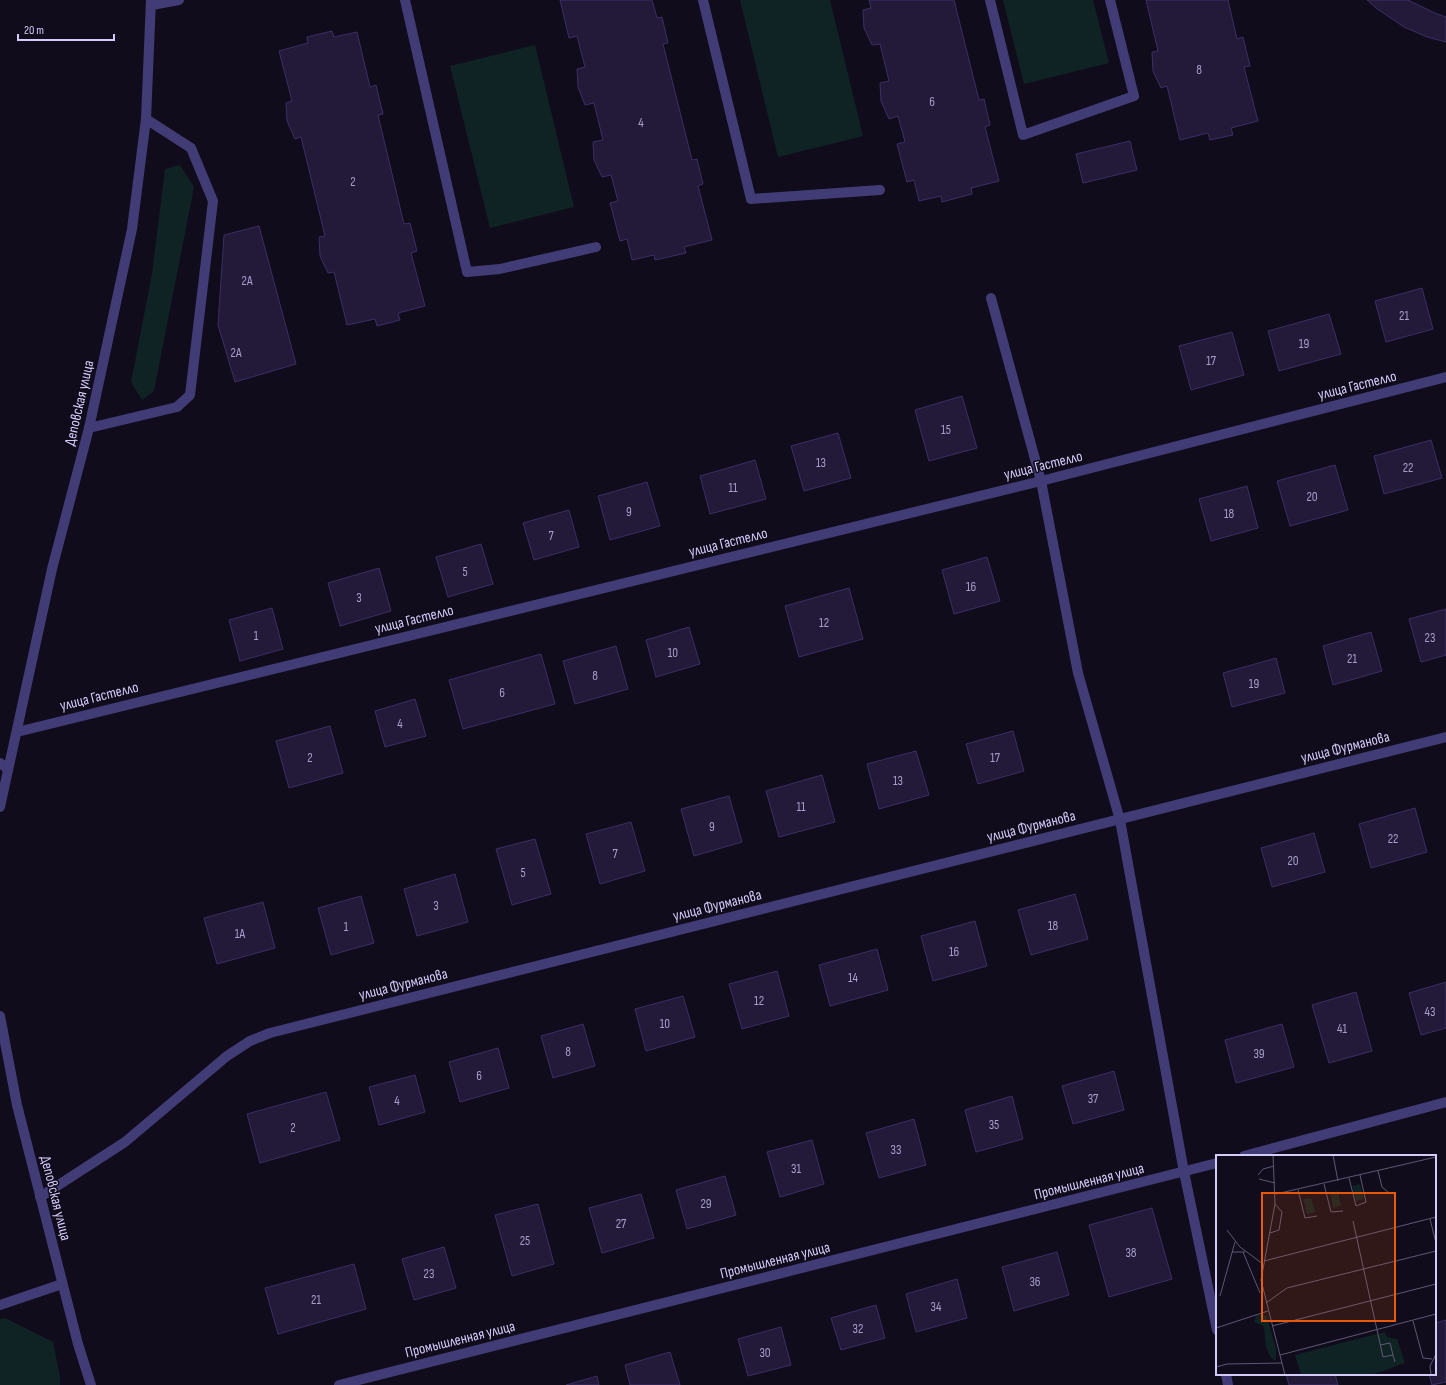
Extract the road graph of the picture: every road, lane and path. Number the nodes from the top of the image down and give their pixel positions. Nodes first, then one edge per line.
1 (179, 0) edge
2 (405, 0) edge
3 (703, 0) edge
4 (990, 0) edge
5 (1110, 0) edge
6 (151, 2) edge
7 (146, 119) junction
8 (880, 190) dead end
9 (596, 247) dead end
10 (991, 298) dead end
11 (1446, 377) edge
12 (90, 428) junction
13 (1041, 481) junction
14 (16, 732) junction
15 (1446, 737) edge
16 (4, 766) edge
17 (0, 807) edge
18 (1120, 820) junction
19 (0, 1016) edge
20 (1446, 1102) edge
21 (1248, 1155) edge
22 (1216, 1163) edge
23 (1184, 1172) junction
24 (40, 1197) junction
25 (62, 1284) junction
26 (0, 1305) edge
27 (1216, 1325) edge
28 (1226, 1375) edge
29 (91, 1385) edge
30 (339, 1385) edge
31 (1228, 1385) edge

1 - 6 street
2 - 9 street
3 - 8 street
4 - 5 street
6 - 7 street, Деповская улица
7 - 12 street, Деповская улица
7 - 12 street
10 - 13 street
11 - 13 street, улица Гастелло
12 - 14 street, Деповская улица
13 - 14 street, улица Гастелло
13 - 18 street
14 - 16 street, Деповская улица
15 - 18 street, улица Фурманова
16 - 17 street, Деповская улица
18 - 23 street
18 - 24 street, улица Фурманова
19 - 24 street, Деповская улица
20 - 21 street
22 - 23 street, Промышленная улица
23 - 27 street
23 - 30 street, Промышленная улица
24 - 25 street, Деповская улица
25 - 26 street
25 - 29 street, Деповская улица
28 - 31 street

